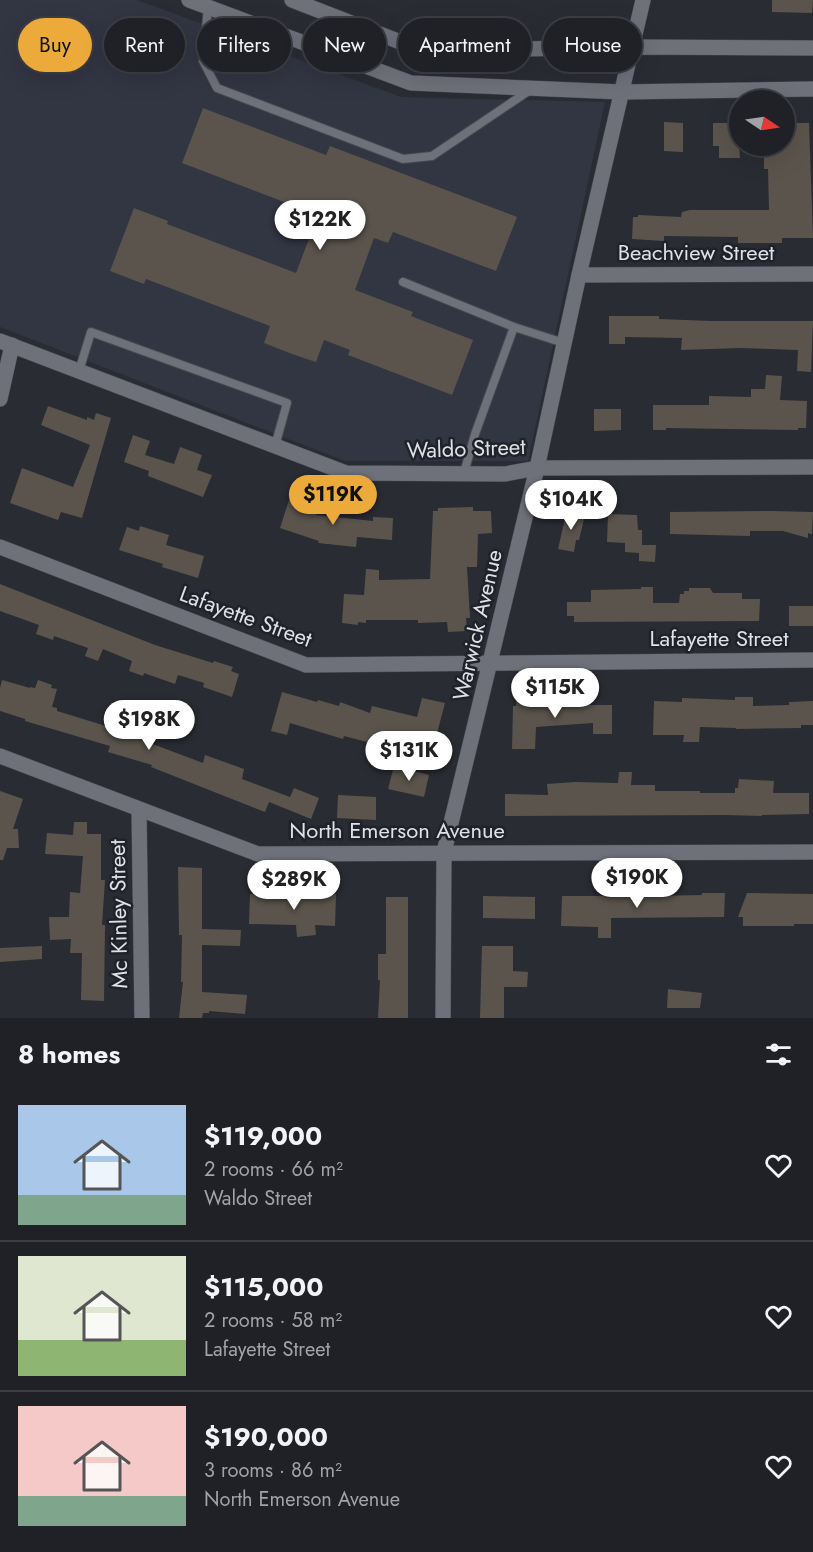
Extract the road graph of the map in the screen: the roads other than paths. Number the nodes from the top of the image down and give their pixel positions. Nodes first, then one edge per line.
1 (189, 0) edge
2 (292, 0) edge
3 (643, 0) edge
4 (208, 7) junction
5 (639, 18) edge
6 (642, 47) edge
7 (813, 48) edge
8 (543, 49) edge
9 (626, 72) edge
10 (532, 89) junction
11 (813, 89) edge
12 (622, 92) junction
13 (579, 274) junction
14 (813, 274) edge
15 (403, 282) dead end
16 (514, 327) junction
17 (6, 343) edge
18 (564, 343) junction
19 (79, 370) junction
20 (0, 399) edge
21 (275, 446) junction
22 (813, 467) edge
23 (537, 468) junction
24 (464, 473) junction
25 (0, 547) edge
26 (813, 660) edge
27 (492, 662) junction
28 (0, 756) edge
29 (139, 810) junction
30 (444, 852) junction
31 (813, 852) edge
32 (142, 1018) edge
33 (443, 1018) edge

1 - 4 street
2 - 8 street
3 - 5 street, Warwick Avenue
4 - 10 street
4 - 10 lane
6 - 7 street
9 - 12 street, Warwick Avenue
10 - 12 street
11 - 12 street
12 - 13 street, Warwick Avenue
13 - 14 street, Beachview Street
13 - 18 street, Warwick Avenue
15 - 16 lane
16 - 18 lane
16 - 24 lane
17 - 19 street, Waldo Street
17 - 20 street
18 - 23 street, Warwick Avenue
19 - 21 street, Waldo Street
19 - 21 lane
21 - 24 street, Waldo Street
22 - 23 street, Waldo Street
23 - 24 street, Waldo Street
23 - 27 street, Warwick Avenue
25 - 27 street, Lafayette Street
26 - 27 street, Lafayette Street
27 - 30 street, Warwick Avenue
28 - 29 street, North Emerson Avenue
29 - 30 street, North Emerson Avenue
29 - 32 street, Mc Kinley Street
30 - 31 street, North Emerson Avenue
30 - 33 street, Warwick Avenue

